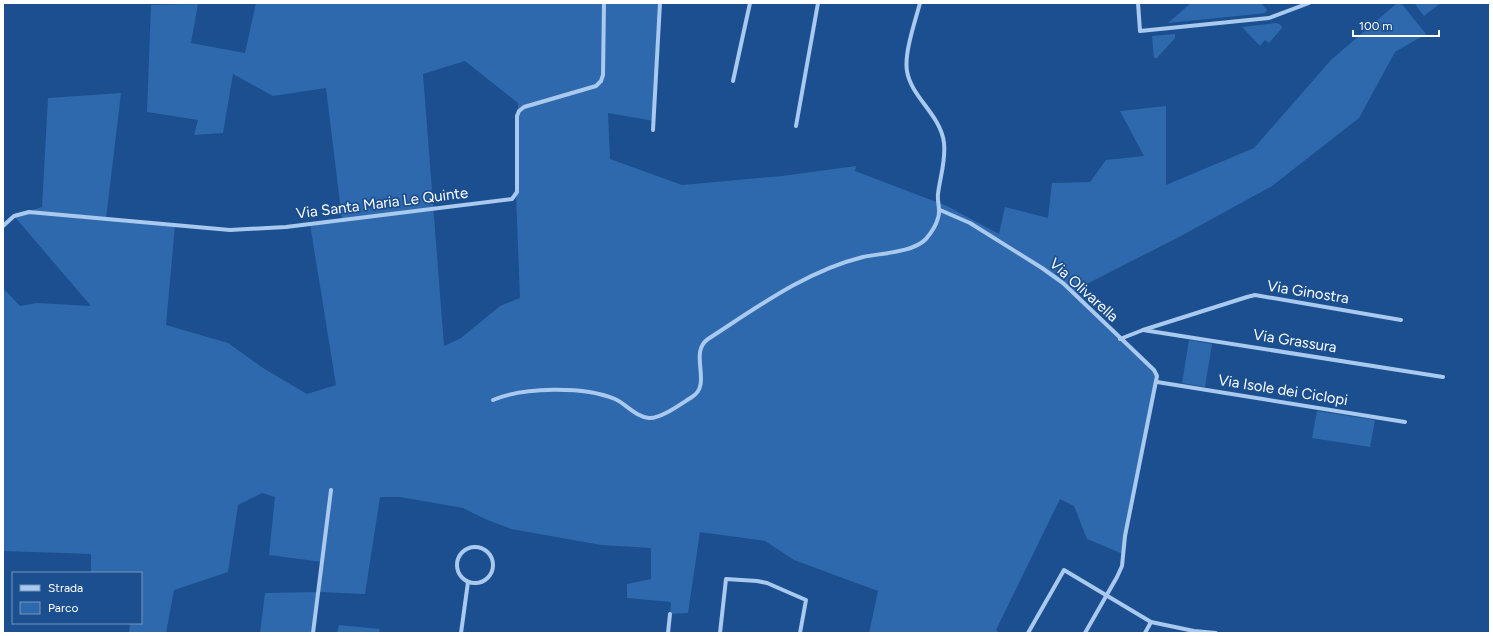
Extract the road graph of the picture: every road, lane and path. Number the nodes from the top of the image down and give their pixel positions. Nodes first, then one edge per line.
1 (604, 3) edge
2 (660, 3) edge
3 (750, 3) edge
4 (818, 3) edge
5 (920, 3) edge
6 (1138, 3) edge
7 (1309, 3) edge
8 (732, 81) dead end
9 (796, 126) dead end
10 (653, 130) dead end
11 (940, 210) junction
12 (3, 226) edge
13 (1401, 320) dead end
14 (1143, 330) junction
15 (1120, 339) junction
16 (1443, 377) dead end
17 (1157, 382) junction
18 (493, 400) dead end
19 (1405, 422) dead end
20 (331, 490) dead end
21 (468, 582) junction
22 (1106, 594) junction
23 (670, 614) dead end
24 (1152, 622) junction
25 (313, 633) edge
26 (461, 633) edge
27 (668, 633) edge
28 (720, 633) edge
29 (800, 633) edge
30 (1028, 633) edge
31 (1085, 633) edge
32 (1145, 633) edge
33 (1216, 633) edge

1 - 12 street, Via Santa Maria Le Quinte
2 - 10 street
3 - 8 street
4 - 9 street
5 - 11 street
6 - 7 street
11 - 15 street, Via Olivarella
11 - 18 street
13 - 14 street, Via Ginostra
14 - 15 street, Via Ginostra
14 - 16 street, Via Grassura
15 - 17 street, Via Olivarella
17 - 19 street, Via Isole dei Ciclopi
17 - 22 street
20 - 25 street
21 - 21 street
21 - 26 street
22 - 24 street
22 - 30 street
22 - 31 street
23 - 27 street
24 - 32 street
24 - 33 street
28 - 29 street

